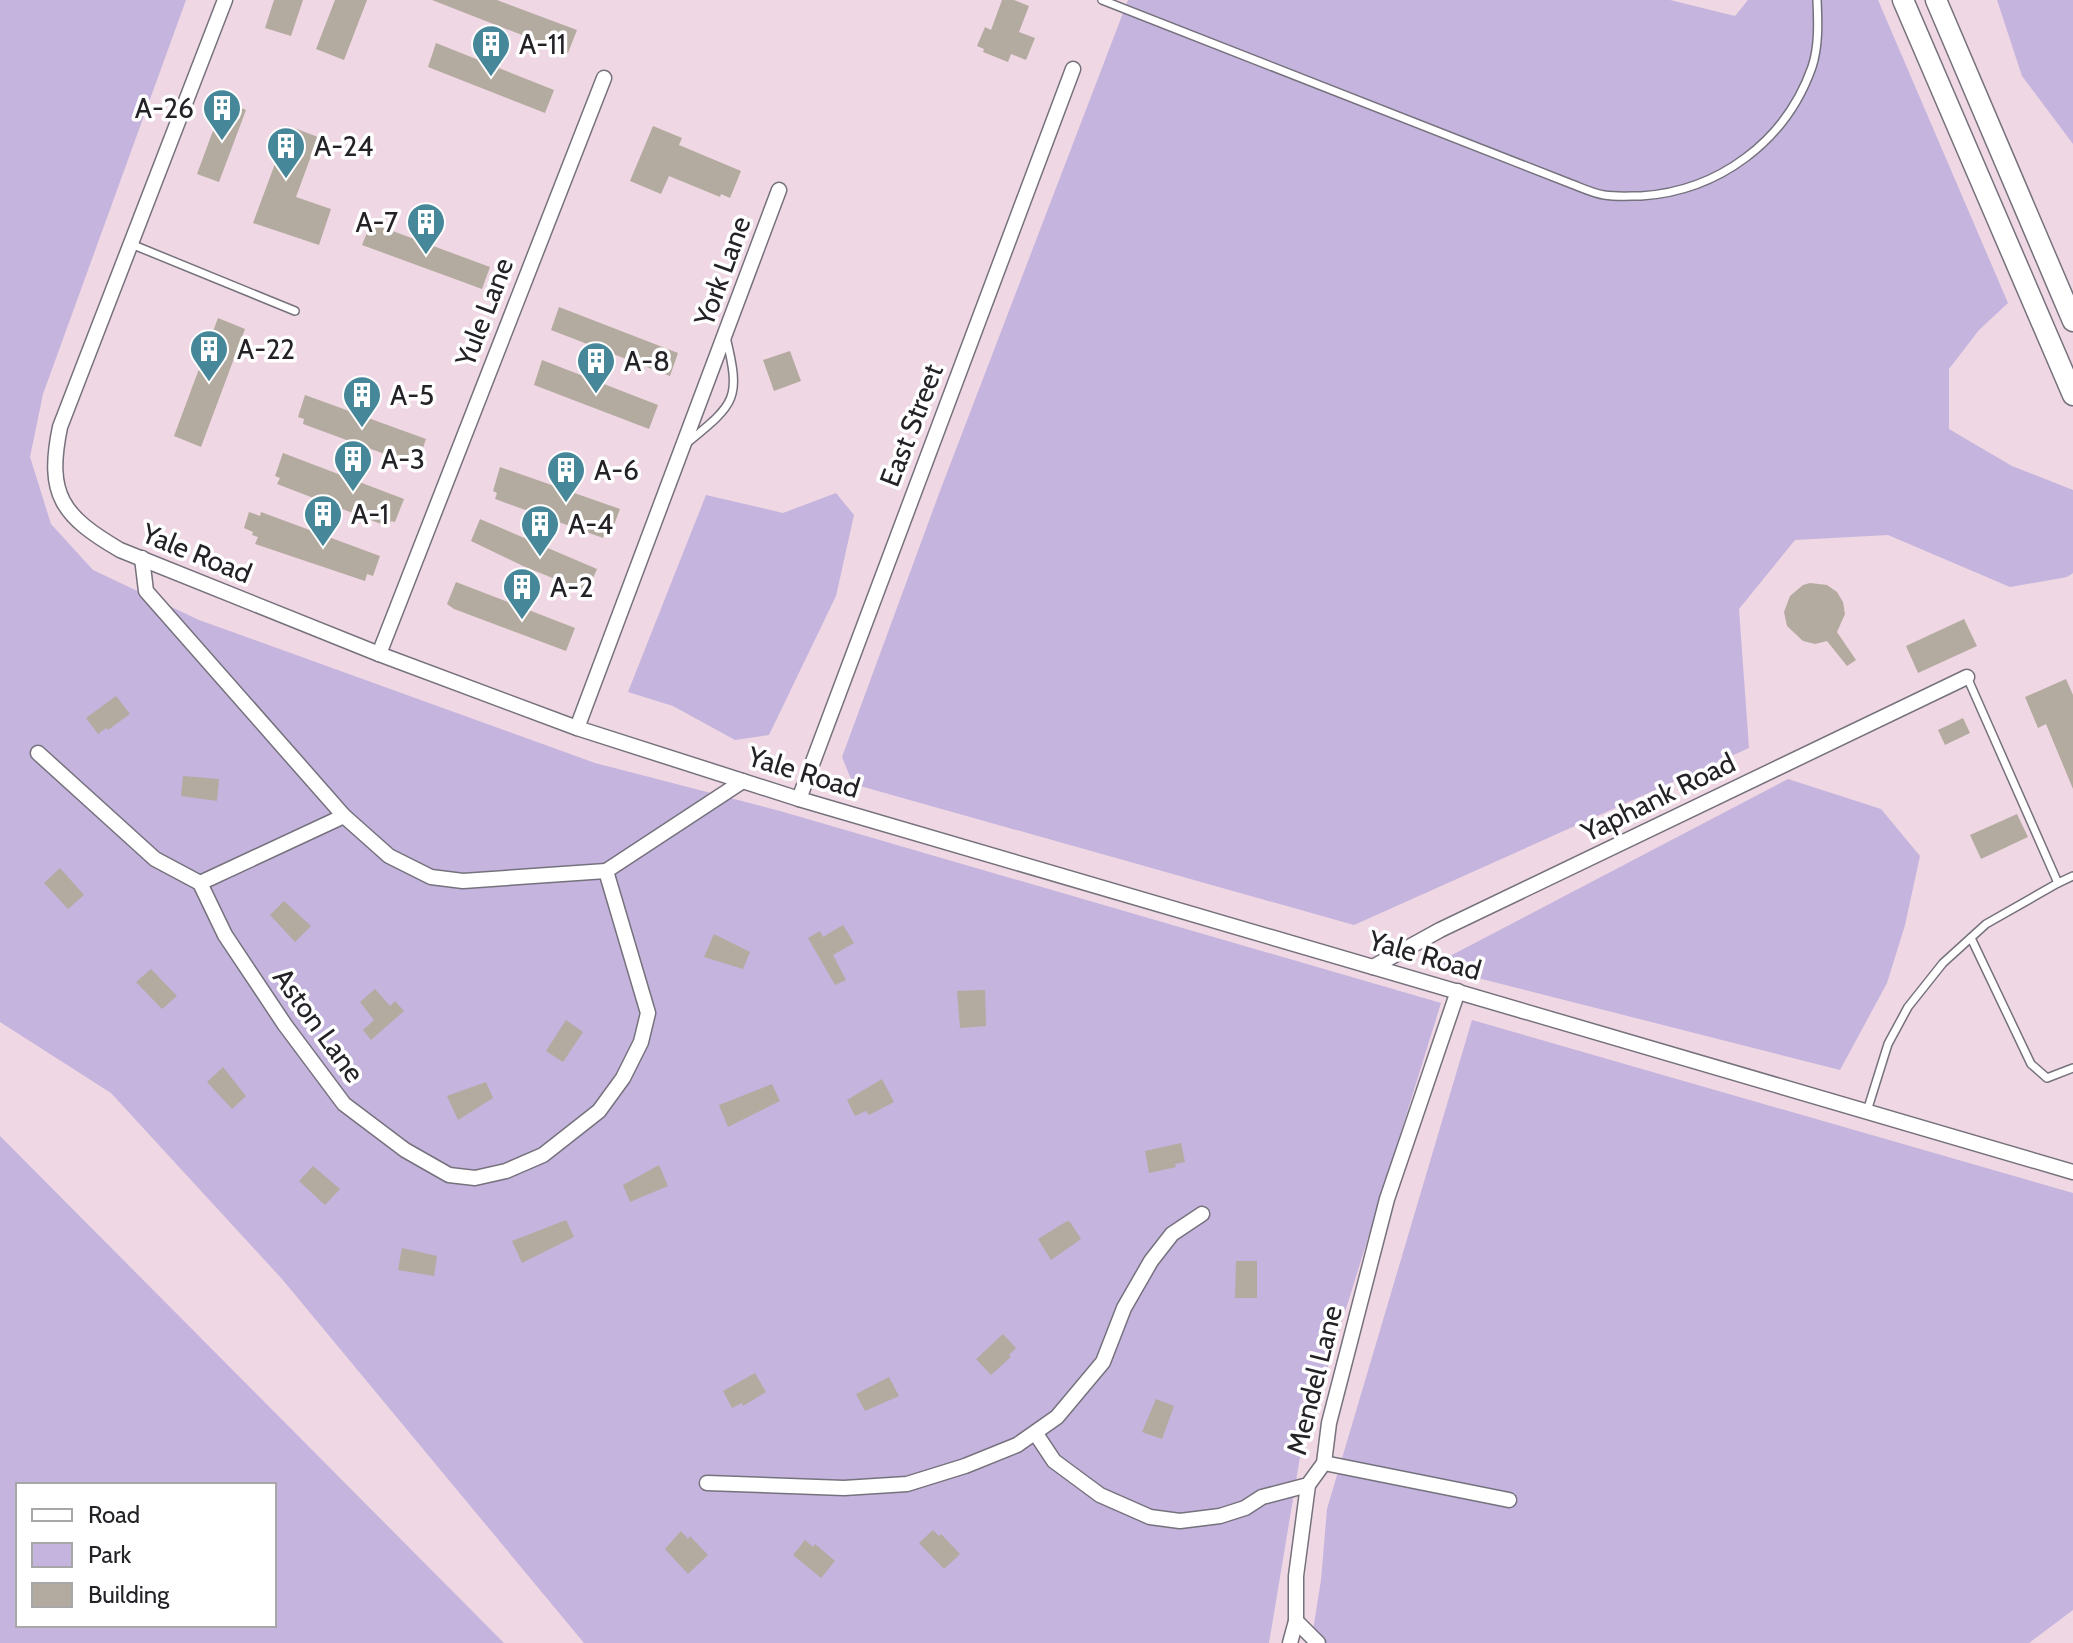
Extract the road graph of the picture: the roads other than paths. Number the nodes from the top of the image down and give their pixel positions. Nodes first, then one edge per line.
1 (225, 0) edge
2 (1102, 0) edge
3 (1817, 0) edge
4 (1903, 0) edge
5 (1936, 0) edge
6 (1073, 69) dead end
7 (604, 78) dead end
8 (779, 190) dead end
9 (131, 244) junction
10 (295, 311) dead end
11 (2073, 321) edge
12 (726, 336) junction
13 (2073, 395) edge
14 (685, 444) junction
15 (142, 558) junction
16 (379, 654) junction
17 (1967, 677) joint
18 (577, 728) junction
19 (38, 753) dead end
20 (743, 781) junction
21 (799, 799) junction
22 (344, 816) junction
23 (606, 871) junction
24 (2073, 876) edge
25 (200, 883) junction
26 (2058, 883) junction
27 (1971, 938) junction
28 (1373, 967) junction
29 (1458, 991) junction
30 (2073, 1068) edge
31 (1866, 1111) junction
32 (2073, 1172) edge
33 (1202, 1214) dead end
34 (1036, 1434) junction
35 (1324, 1463) junction
36 (707, 1483) dead end
37 (1308, 1485) junction
38 (1509, 1500) dead end
39 (1296, 1621) junction
40 (1290, 1643) edge
41 (1318, 1643) edge

1 - 9 street, Yale Road
2 - 3 lane
4 - 13 street
5 - 11 street
6 - 21 street, East Street
7 - 16 street, Yule Lane
8 - 12 street, York Lane
9 - 10 lane
9 - 15 street, Yale Road
12 - 14 street, York Lane
12 - 14 lane
14 - 18 street, York Lane
15 - 16 street, Yale Road
15 - 22 street
16 - 18 street, Yale Road
17 - 26 lane
17 - 28 street, Yaphank Road
18 - 20 street, Yale Road
19 - 25 street
20 - 21 street, Yale Road
20 - 23 street
21 - 28 street, Yale Road
22 - 23 street
22 - 25 street
23 - 25 street, Aston Lane
24 - 26 lane
26 - 27 lane
27 - 30 lane
27 - 31 lane
28 - 29 street, Yale Road
29 - 31 street, Yale Road
29 - 35 street, Mendel Lane
31 - 32 street, Yale Road
33 - 34 street
34 - 36 street
34 - 37 street, Mendel Lane
35 - 37 street, Mendel Lane
35 - 38 street
37 - 39 street
39 - 40 street
39 - 41 street

